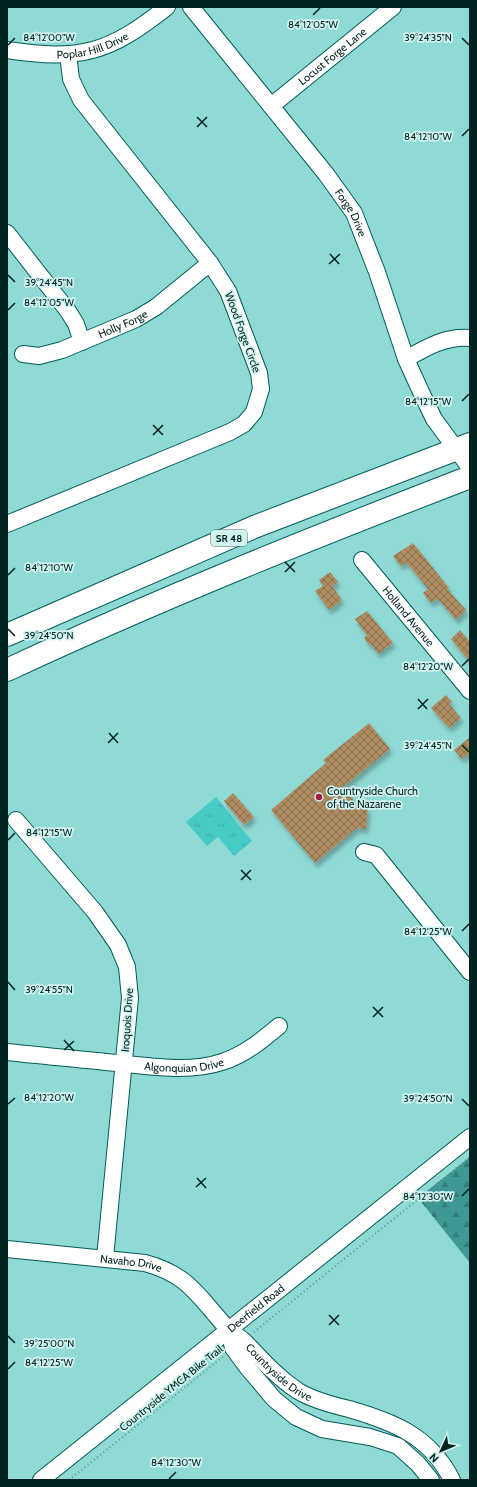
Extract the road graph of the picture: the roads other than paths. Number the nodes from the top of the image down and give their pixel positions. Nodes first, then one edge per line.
1 (167, 7) edge
2 (191, 7) edge
3 (393, 7) edge
4 (7, 50) edge
5 (68, 54) junction
6 (271, 106) junction
7 (7, 233) edge
8 (210, 264) junction
9 (470, 338) edge
10 (82, 342) junction
11 (23, 354) dead end
12 (406, 359) junction
13 (463, 446) edge
14 (470, 468) edge
15 (470, 477) edge
16 (7, 524) edge
17 (362, 560) dead end
18 (7, 635) edge
19 (7, 670) edge
20 (470, 691) edge
21 (16, 820) dead end
22 (364, 852) dead end
23 (470, 972) edge
24 (278, 1026) dead end
25 (7, 1052) edge
26 (124, 1064) junction
27 (470, 1137) edge
28 (7, 1249) edge
29 (105, 1258) junction
30 (229, 1330) junction
31 (238, 1344) junction
32 (41, 1480) edge
33 (431, 1480) edge
34 (452, 1480) edge

1 - 5 street, Poplar Hill Drive
2 - 6 street, Forge Drive
3 - 6 street, Locust Forge Lane
4 - 5 street, Poplar Hill Drive
5 - 8 street, Wood Forge Circle
6 - 12 street, Forge Drive
7 - 10 street
8 - 10 street, Holly Forge
8 - 16 street, Wood Forge Circle
9 - 12 street
10 - 11 street, Holly Forge
12 - 13 street, Forge Drive
13 - 14 street, Forge Drive
13 - 18 highway, SR 48
15 - 19 highway
17 - 20 street, Holland Avenue
21 - 26 street, Iroquois Drive
22 - 23 street
24 - 26 street, Algonquian Drive
25 - 26 street, Algonquian Drive
26 - 29 street, Iroquois Drive
27 - 30 street, Deerfield Road
28 - 29 street, Navaho Drive
29 - 30 street, Navaho Drive
30 - 31 street, Countryside Drive
30 - 32 street, Deerfield Road
31 - 33 street, Countryside Drive
31 - 34 street, Countryside Drive

